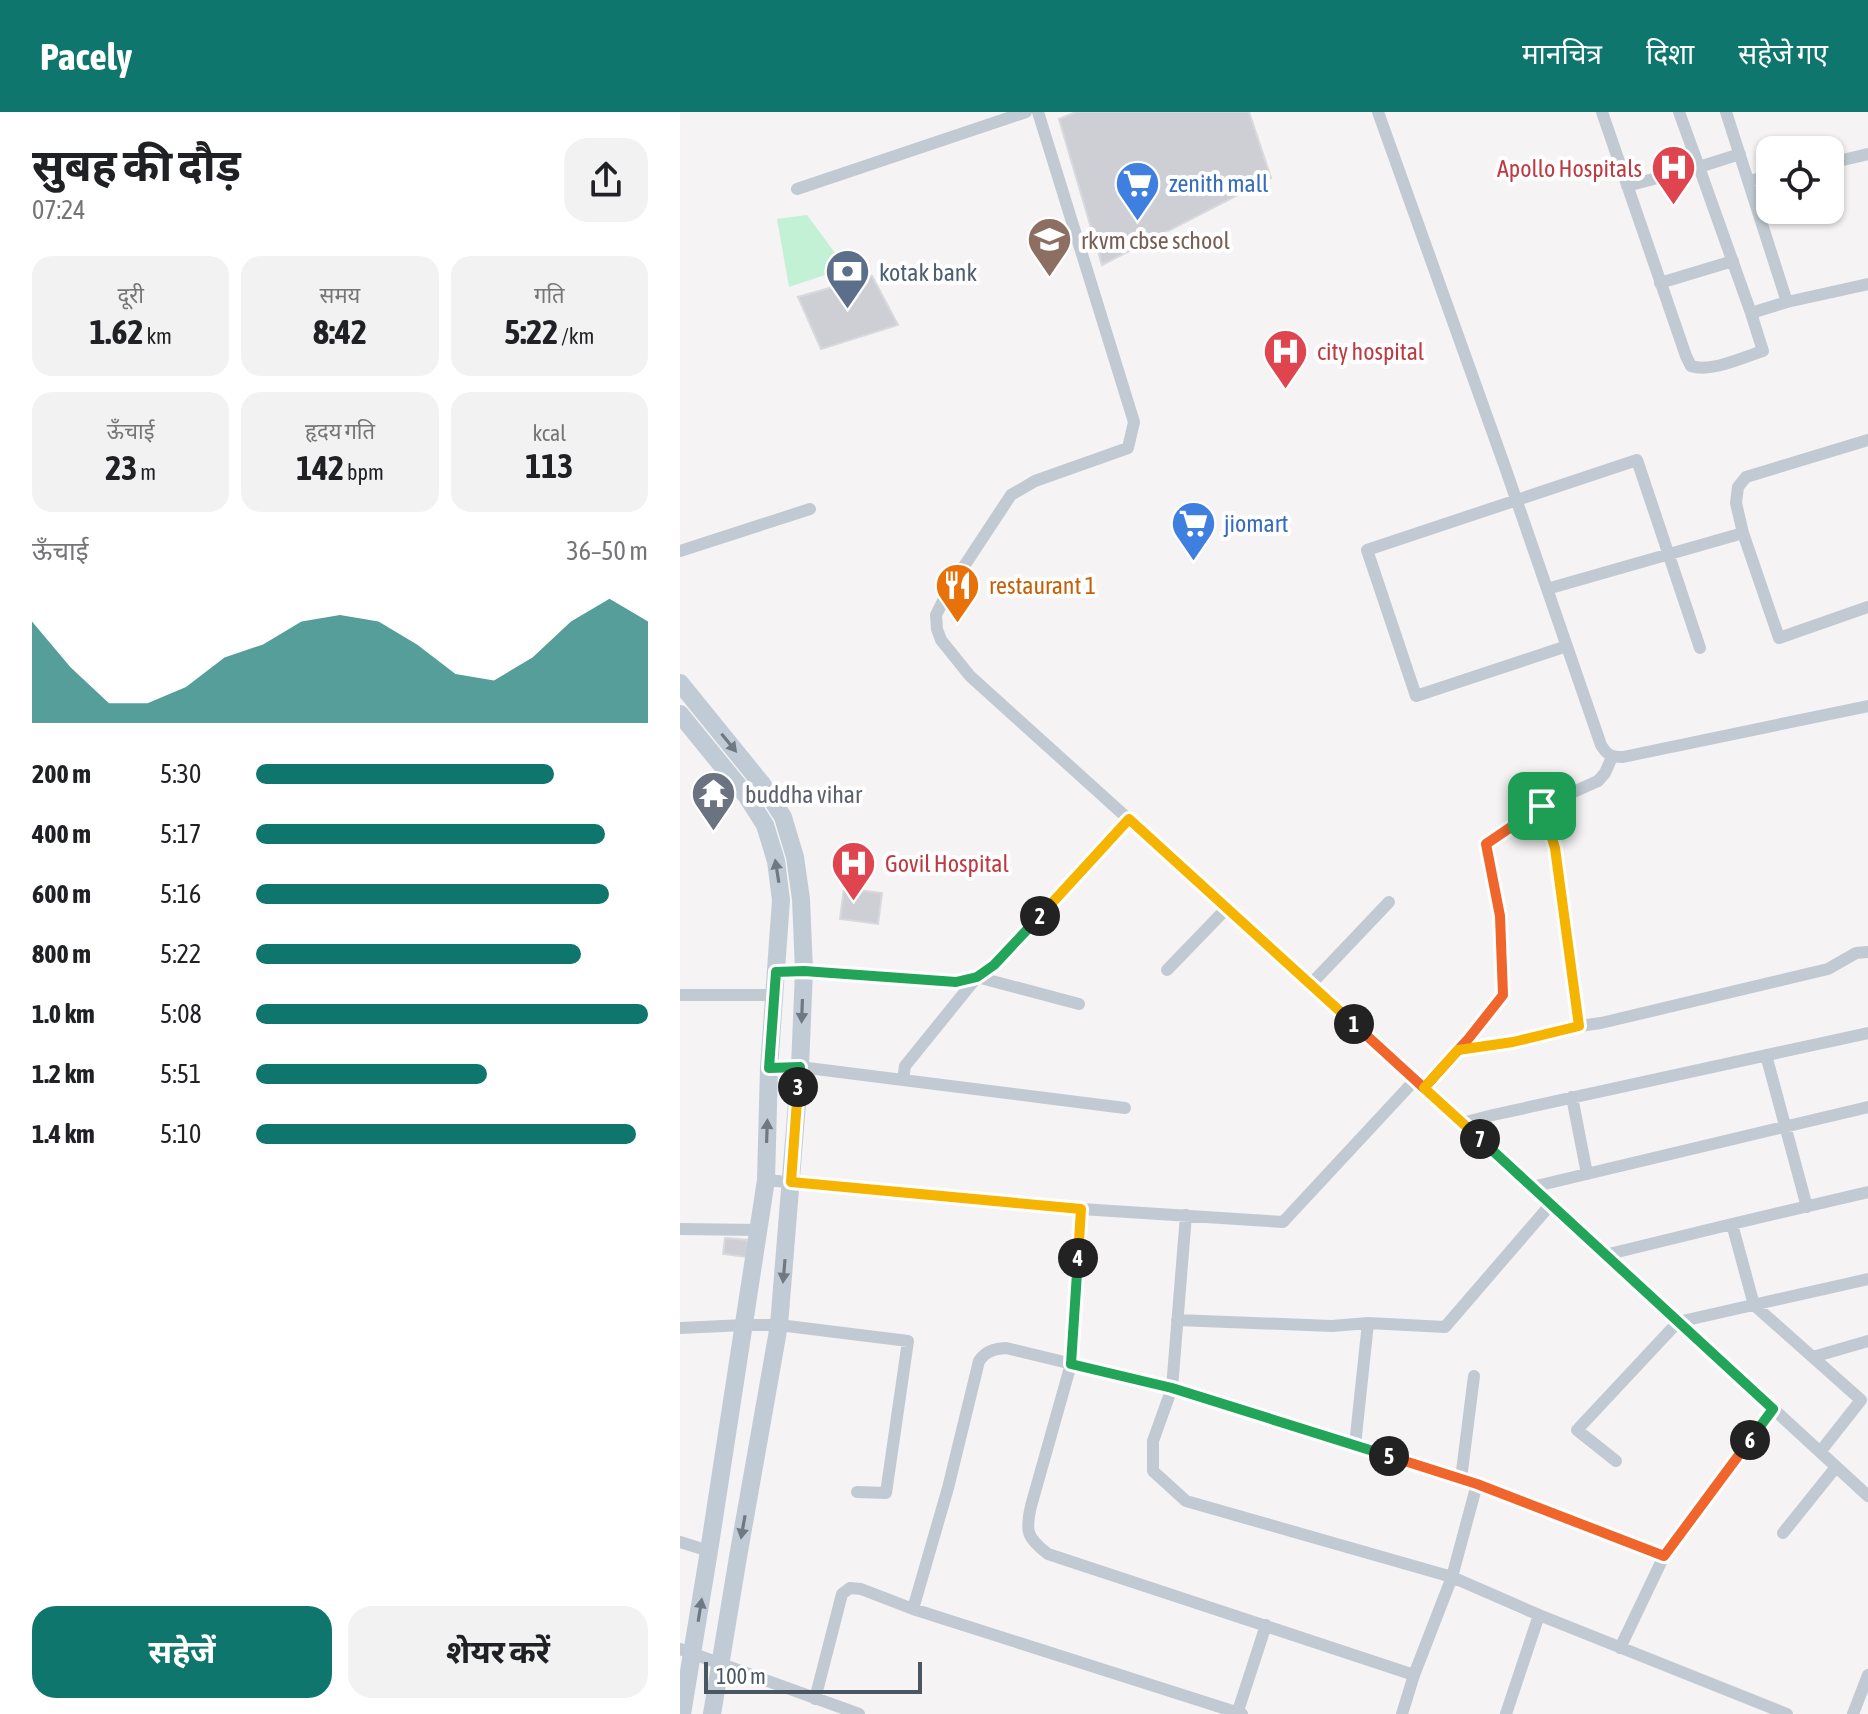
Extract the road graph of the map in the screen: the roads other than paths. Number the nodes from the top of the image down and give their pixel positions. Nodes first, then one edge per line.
1 (1026, 112) edge
2 (1038, 112) edge
3 (1378, 112) edge
4 (1602, 112) edge
5 (1679, 112) edge
6 (1726, 112) edge
7 (1740, 154) junction
8 (1868, 154) edge
9 (1844, 160) edge
10 (1699, 167) junction
11 (1756, 179) edge
12 (1749, 181) junction
13 (1627, 186) junction
14 (797, 189) dead end
15 (1733, 261) junction
16 (1660, 283) junction
17 (1868, 284) edge
18 (1787, 302) junction
19 (1751, 313) junction
20 (1868, 440) edge
21 (1516, 500) junction
22 (810, 509) dead end
23 (1743, 533) junction
24 (680, 551) edge
25 (1668, 554) junction
26 (1547, 589) junction
27 (1868, 607) edge
28 (1567, 646) junction
29 (1700, 648) dead end
30 (680, 683) edge
31 (1868, 706) edge
32 (680, 714) edge
33 (1612, 757) junction
34 (1542, 806) junction
35 (1129, 819) junction
36 (1389, 902) dead end
37 (1227, 908) junction
38 (1868, 952) edge
39 (1167, 970) dead end
40 (804, 971) junction
41 (776, 972) junction
42 (977, 977) junction
43 (1311, 984) junction
44 (680, 995) edge
45 (775, 995) junction
46 (1079, 1004) dead end
47 (1579, 1026) junction
48 (1868, 1033) edge
49 (1458, 1050) junction
50 (1766, 1055) junction
51 (800, 1067) junction
52 (769, 1068) junction
53 (903, 1080) junction
54 (1420, 1084) junction
55 (1572, 1097) junction
56 (1868, 1107) edge
57 (1125, 1108) dead end
58 (1462, 1123) junction
59 (1785, 1127) junction
60 (1587, 1174) junction
61 (766, 1180) junction
62 (791, 1182) junction
63 (1532, 1187) junction
64 (1868, 1192) edge
65 (1551, 1204) junction
66 (1807, 1207) junction
67 (1081, 1209) junction
68 (1186, 1215) junction
69 (1732, 1224) junction
70 (680, 1229) edge
71 (759, 1230) junction
72 (1605, 1255) junction
73 (1868, 1279) edge
74 (1754, 1305) junction
75 (1177, 1320) junction
76 (1678, 1322) junction
77 (1368, 1323) junction
78 (745, 1325) junction
79 (779, 1325) junction
80 (680, 1328) edge
81 (1868, 1341) edge
82 (1813, 1357) junction
83 (1071, 1364) junction
84 (1474, 1376) dead end
85 (1172, 1388) junction
86 (1773, 1409) junction
87 (1355, 1445) junction
88 (1820, 1452) junction
89 (1616, 1461) dead end
90 (1836, 1467) junction
91 (1461, 1479) junction
92 (1477, 1484) junction
93 (857, 1492) dead end
94 (1868, 1495) edge
95 (1783, 1533) dead end
96 (680, 1542) edge
97 (709, 1551) junction
98 (1664, 1556) junction
99 (1452, 1577) junction
100 (913, 1609) junction
101 (1539, 1615) junction
102 (1266, 1625) junction
103 (1620, 1648) junction
104 (686, 1652) edge
105 (721, 1664) junction
106 (1414, 1675) junction
107 (1868, 1675) edge
108 (815, 1699) junction
109 (1758, 1709) edge
110 (1239, 1713) edge
111 (682, 1714) edge
112 (712, 1714) edge
113 (859, 1714) edge
114 (1402, 1714) edge
115 (1506, 1714) edge
116 (1787, 1714) edge
117 (1853, 1714) edge

1 - 14 street
2 - 35 street
3 - 21 street
4 - 13 street
5 - 10 street
6 - 7 street
7 - 10 street
7 - 12 street
8 - 9 street
10 - 13 street
10 - 15 street
11 - 12 street
12 - 18 street
13 - 16 street
15 - 16 street
15 - 19 street
16 - 19 street
17 - 18 street
18 - 19 street
20 - 23 street
21 - 25 street
21 - 26 street
21 - 28 street
22 - 24 street
23 - 25 street
23 - 27 street
25 - 26 street
25 - 29 street
26 - 28 street
28 - 33 street
30 -> 40 main road
31 - 33 street
41 -> 32 main road
33 - 34 street
34 - 47 street
34 - 49 street
35 - 37 street
35 - 42 street
36 - 43 street
37 - 39 street
37 - 43 street
38 - 47 street
40 - 41 street
40 - 42 street
40 -> 51 main road
41 - 45 main road
42 - 46 street
42 - 53 street
43 - 54 street
44 - 45 street
45 - 52 main road
47 - 49 street
48 - 50 street
49 - 54 street
50 - 55 street
50 - 59 street
51 - 52 street
51 - 53 street
51 - 62 main road
61 -> 52 main road
53 - 57 street
54 - 58 street
54 - 68 street
55 - 58 street
55 - 60 street
56 - 59 street
58 - 63 street
59 - 60 street
59 - 66 street
60 - 63 street
61 - 62 street
61 - 71 main road
62 - 67 street
62 -> 79 main road
63 - 65 street
64 - 66 street
65 - 72 street
65 - 77 street
66 - 69 street
67 - 68 street
67 - 83 street
68 - 75 street
69 - 72 street
69 - 74 street
70 - 71 street
71 - 78 main road
72 - 76 street
73 - 74 street
74 - 76 street
74 - 82 street
75 - 77 street
75 - 85 street
76 - 86 street
76 - 89 street
77 - 87 street
78 - 79 street
78 - 80 street
78 - 97 main road
79 - 93 street
79 -> 105 main road
81 - 82 street
82 - 88 street
83 - 85 street
83 - 100 street
83 - 102 street
84 - 91 street
85 - 87 street
85 - 99 street
86 - 88 street
86 - 98 street
87 - 91 street
88 - 90 street
90 - 94 street
90 - 95 street
91 - 92 street
92 - 98 street
92 - 99 street
96 - 97 street
104 -> 97 main road
98 - 103 street
99 - 101 street
99 - 106 street
100 - 108 street
100 - 110 street
101 - 103 street
101 - 115 street
102 - 106 street
102 - 110 street
103 - 109 street
104 - 105 street
104 - 111 main road
105 - 108 street
105 - 112 main road
106 - 114 street
107 - 117 street
108 - 113 street
109 - 116 street

